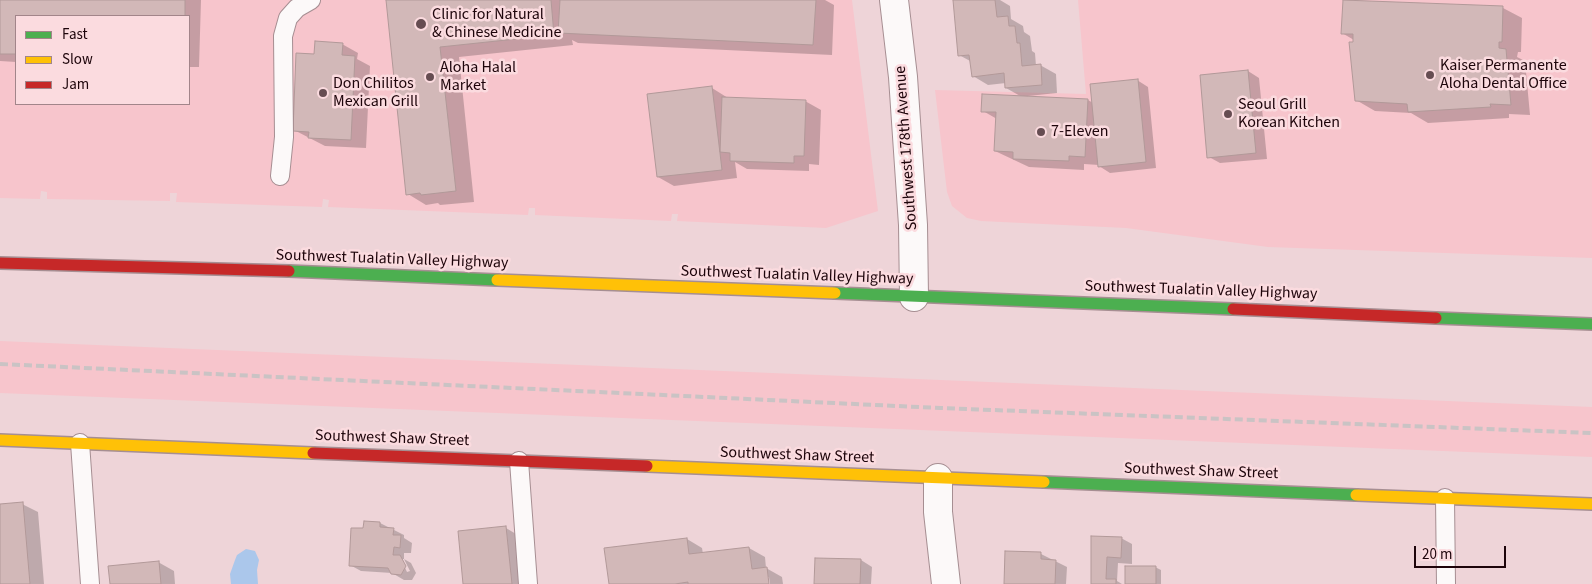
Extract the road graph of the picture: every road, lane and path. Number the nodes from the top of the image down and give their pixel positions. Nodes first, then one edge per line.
1 (311, 0) edge
2 (894, 0) edge
3 (280, 176) dead end
4 (0, 263) edge
5 (914, 297) junction
6 (1592, 324) edge
7 (0, 440) edge
8 (80, 443) junction
9 (519, 461) junction
10 (938, 478) junction
11 (1445, 498) junction
12 (1592, 504) edge
13 (90, 584) edge
14 (528, 584) edge
15 (946, 584) edge
16 (1446, 584) edge

1 - 3 lane
2 - 5 street, Southwest 178th Avenue
4 - 5 street, Southwest Tualatin Valley Highway
5 - 6 street, Southwest Tualatin Valley Highway
7 - 8 street, Southwest Shaw Street
8 - 9 street, Southwest Shaw Street
8 - 13 lane
9 - 10 street, Southwest Shaw Street
9 - 14 lane
10 - 11 street, Southwest Shaw Street
10 - 15 street
11 - 12 street, Southwest Shaw Street
11 - 16 lane

